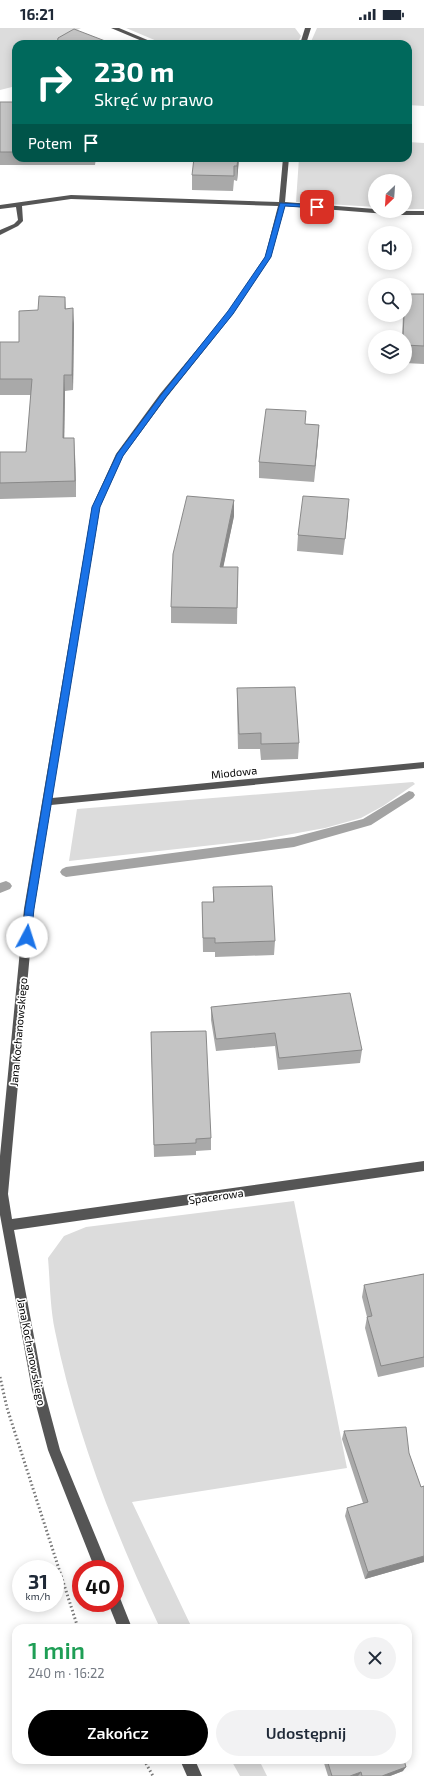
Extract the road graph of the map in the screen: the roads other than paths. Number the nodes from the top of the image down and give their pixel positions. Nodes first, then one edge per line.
1 (114, 28) edge
2 (306, 29) edge
3 (144, 40) edge
4 (303, 40) edge
5 (286, 162) edge
6 (19, 204) junction
7 (282, 204) junction
8 (0, 207) edge
9 (424, 213) edge
10 (0, 233) edge
11 (424, 765) edge
12 (47, 802) junction
13 (424, 1166) edge
14 (8, 1225) junction
15 (98, 1560) edge
16 (119, 1612) edge
17 (123, 1624) edge
18 (188, 1764) edge
19 (195, 1776) edge

1 - 3 street
2 - 4 street
5 - 7 street, Jana Kochanowskiego
6 - 7 street
6 - 8 street
6 - 10 street
7 - 9 street
7 - 12 street, Jana Kochanowskiego
11 - 12 street, Miodowa
12 - 14 street, Jana Kochanowskiego
13 - 14 street, Spacerowa
14 - 15 street, Jana Kochanowskiego
16 - 17 street
18 - 19 street

